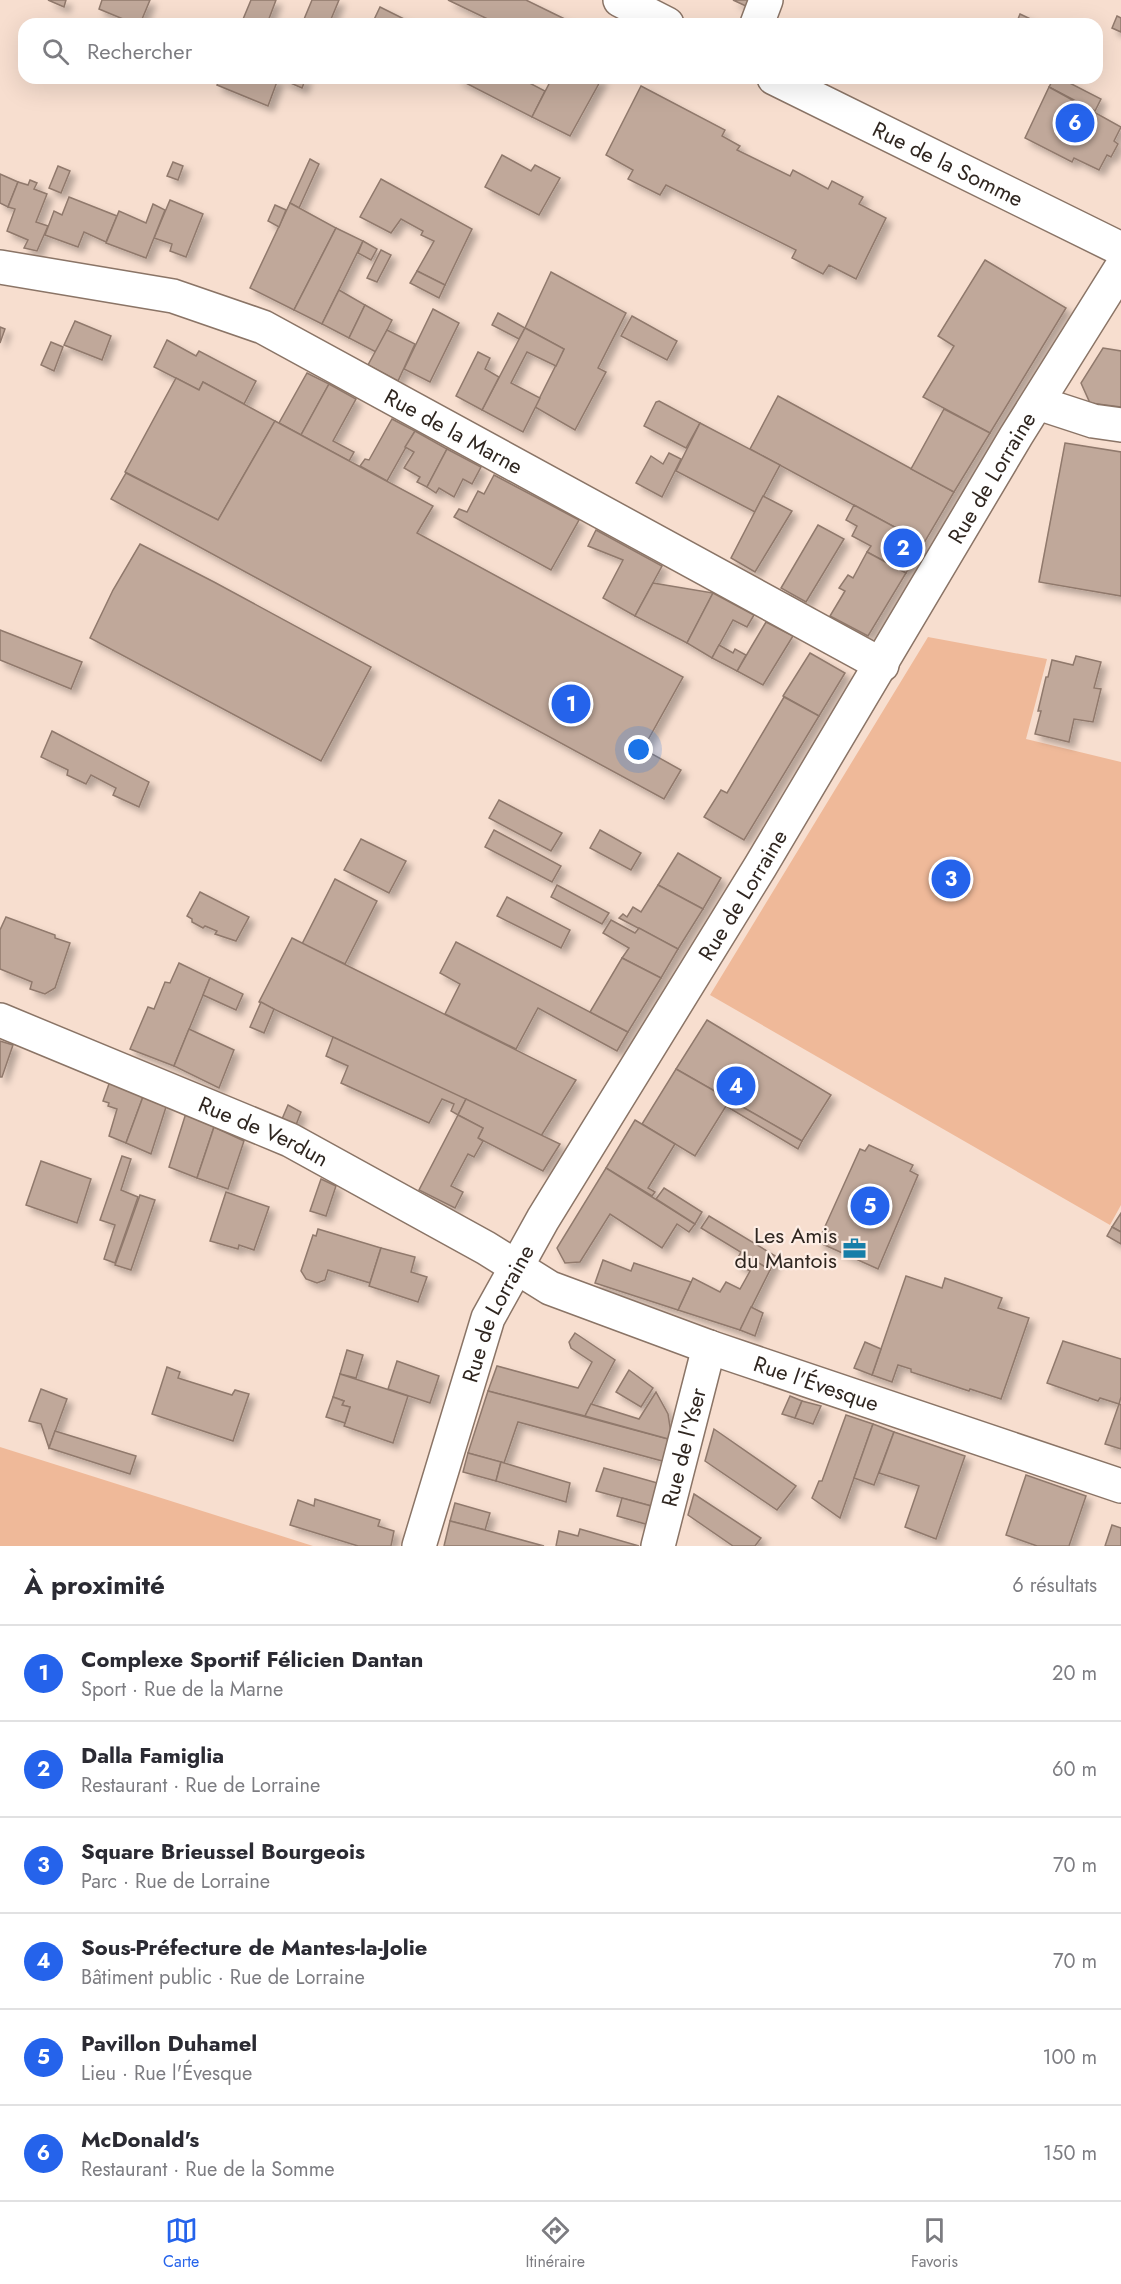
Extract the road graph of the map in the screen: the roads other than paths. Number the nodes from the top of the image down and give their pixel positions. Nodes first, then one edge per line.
1 (620, 0) edge
2 (766, 0) edge
3 (655, 18) edge
4 (759, 18) edge
5 (786, 84) edge
6 (1121, 249) edge
7 (0, 267) edge
8 (1121, 268) edge
9 (1038, 403) junction
10 (1121, 425) edge
11 (882, 665) junction
12 (0, 1020) edge
13 (517, 1268) junction
14 (710, 1347) junction
15 (1121, 1486) edge
16 (419, 1546) edge
17 (658, 1546) edge

1 - 3 street
2 - 4 street
5 - 6 street, Rue de la Somme
7 - 11 street, Rue de la Marne
8 - 9 street, Rue de Lorraine
9 - 10 street
9 - 11 street, Rue de Lorraine
11 - 13 street, Rue de Lorraine
12 - 13 street, Rue de Verdun
13 - 14 street, Rue l'Évesque
13 - 16 street, Rue de Lorraine
14 - 15 street, Rue l'Évesque
14 - 17 street, Rue de l'Yser

